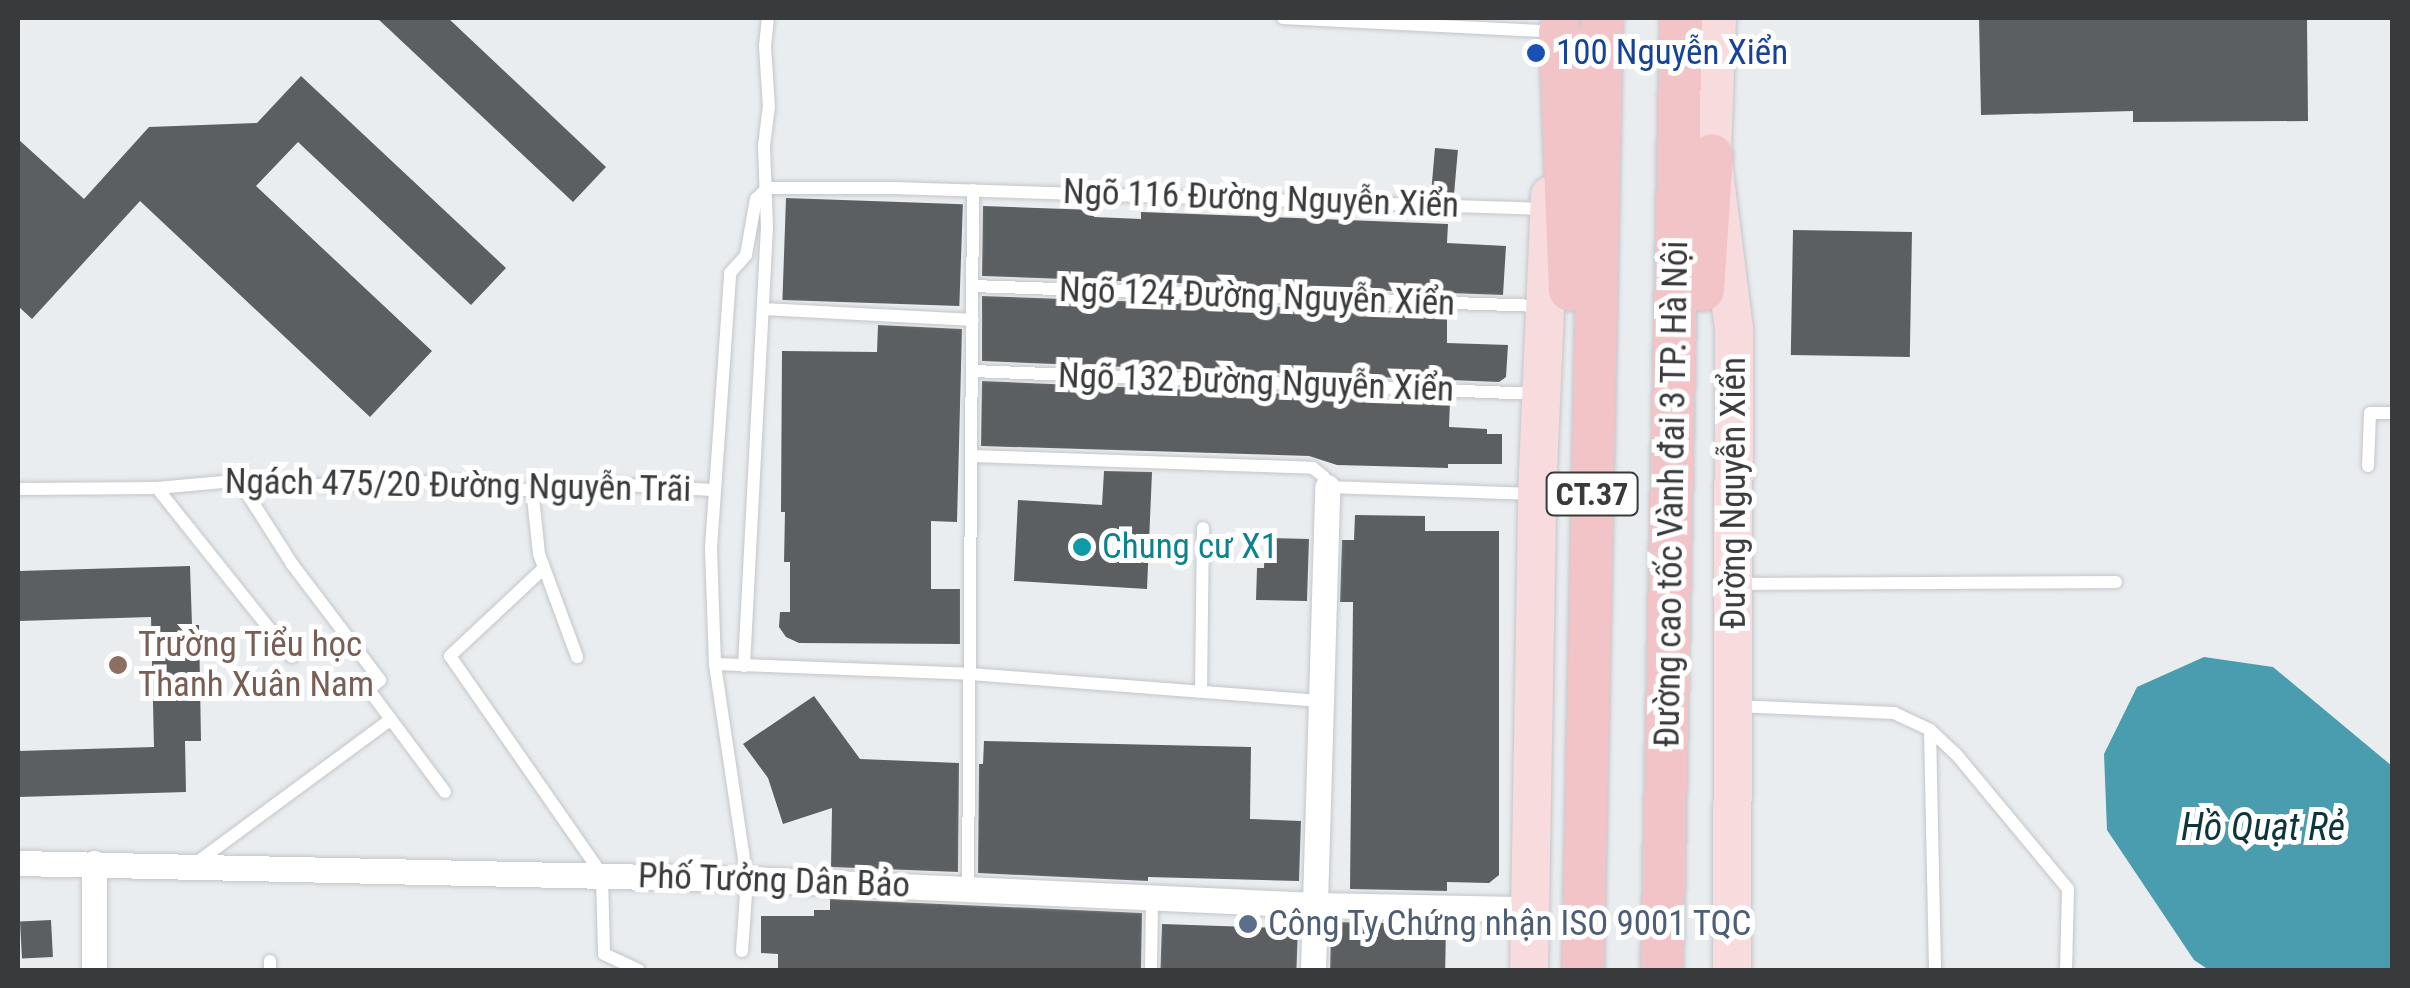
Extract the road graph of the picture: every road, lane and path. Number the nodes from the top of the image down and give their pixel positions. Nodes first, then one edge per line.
1 (768, 18) edge
2 (1283, 18) edge
3 (1602, 18) edge
4 (1681, 18) edge
5 (1717, 18) edge
6 (1570, 22) edge
7 (1712, 155) junction
8 (768, 188) junction
9 (973, 190) junction
10 (1549, 209) junction
11 (972, 286) junction
12 (1543, 306) junction
13 (764, 310) junction
14 (974, 320) junction
15 (973, 372) junction
16 (1540, 394) junction
17 (2392, 413) edge
18 (973, 456) junction
19 (2368, 466) dead end
20 (242, 487) junction
21 (1328, 487) junction
22 (157, 488) junction
23 (532, 488) junction
24 (18, 489) edge
25 (713, 490) junction
26 (1536, 494) junction
27 (1203, 528) dead end
28 (544, 568) junction
29 (2116, 582) dead end
30 (1733, 584) junction
31 (292, 657) dead end
32 (577, 657) dead end
33 (715, 664) junction
34 (744, 666) junction
35 (970, 674) junction
36 (1201, 691) junction
37 (1322, 701) junction
38 (1734, 706) junction
39 (391, 719) junction
40 (1930, 730) junction
41 (445, 792) dead end
42 (18, 863) edge
43 (94, 863) junction
44 (195, 864) junction
45 (602, 875) junction
46 (747, 879) junction
47 (968, 888) junction
48 (1152, 895) junction
49 (1544, 898) junction
50 (1316, 905) junction
51 (742, 951) dead end
52 (94, 970) edge
53 (640, 970) edge
54 (1151, 970) edge
55 (1313, 970) edge
56 (1529, 970) edge
57 (1555, 970) edge
58 (1568, 970) edge
59 (1583, 970) edge
60 (1662, 970) edge
61 (1690, 970) edge
62 (1732, 970) edge
63 (1935, 970) edge
64 (2066, 970) edge

1 - 8 lane, Ngách 475/20 Đường Nguyễn Trãi
2 - 6 lane
3 - 59 highway, CT.37
4 - 60 highway, Đường cao tốc Vành đai 3 TP. Hà Nội / CT.37
5 - 7 main road, Đường Nguyễn Xiển
6 - 10 main road
6 - 49 highway
6 - 58 main road
7 - 30 main road, Đường Nguyễn Xiển
7 - 61 highway
8 - 9 lane, Ngõ 116 Đường Nguyễn Xiển
8 - 13 lane
8 - 25 lane, Ngách 475/20 Đường Nguyễn Trãi
9 - 10 lane, Ngõ 116 Đường Nguyễn Xiển
9 - 11 lane
10 - 12 main road
11 - 12 lane, Ngõ 124 Đường Nguyễn Xiển
11 - 14 lane
12 - 16 main road
13 - 14 lane
13 - 34 lane
14 - 15 lane
15 - 16 lane, Ngõ 132 Đường Nguyễn Xiển
15 - 18 lane
16 - 26 main road
17 - 19 lane
18 - 21 lane
18 - 35 lane
20 - 22 lane, Ngách 475/20 Đường Nguyễn Trãi
20 - 23 lane, Ngách 475/20 Đường Nguyễn Trãi
20 - 39 lane
21 - 26 lane
21 - 37 street
22 - 24 lane, Ngách 475/20 Đường Nguyễn Trãi
22 - 31 lane
23 - 25 lane, Ngách 475/20 Đường Nguyễn Trãi
23 - 28 lane
25 - 33 lane
26 - 49 main road
27 - 36 lane
28 - 32 lane
28 - 45 lane
29 - 30 lane
30 - 38 main road, Đường Nguyễn Xiển
33 - 34 lane
33 - 46 lane
34 - 35 lane
35 - 36 lane
35 - 47 lane
36 - 37 lane
37 - 50 street
38 - 40 lane
38 - 62 main road, Đường Nguyễn Xiển
39 - 41 lane
39 - 44 lane
40 - 63 lane
40 - 64 lane
42 - 43 street, Phố Tưởng Dân Bảo
43 - 44 street, Phố Tưởng Dân Bảo
43 - 52 street
44 - 45 street, Phố Tưởng Dân Bảo
45 - 46 street, Phố Tưởng Dân Bảo
45 - 53 lane
46 - 47 street, Phố Tưởng Dân Bảo
46 - 51 lane
47 - 48 street, Phố Tưởng Dân Bảo
48 - 50 street, Phố Tưởng Dân Bảo
48 - 54 lane
49 - 50 street, Phố Tưởng Dân Bảo
49 - 56 main road
49 - 57 highway
50 - 55 street

